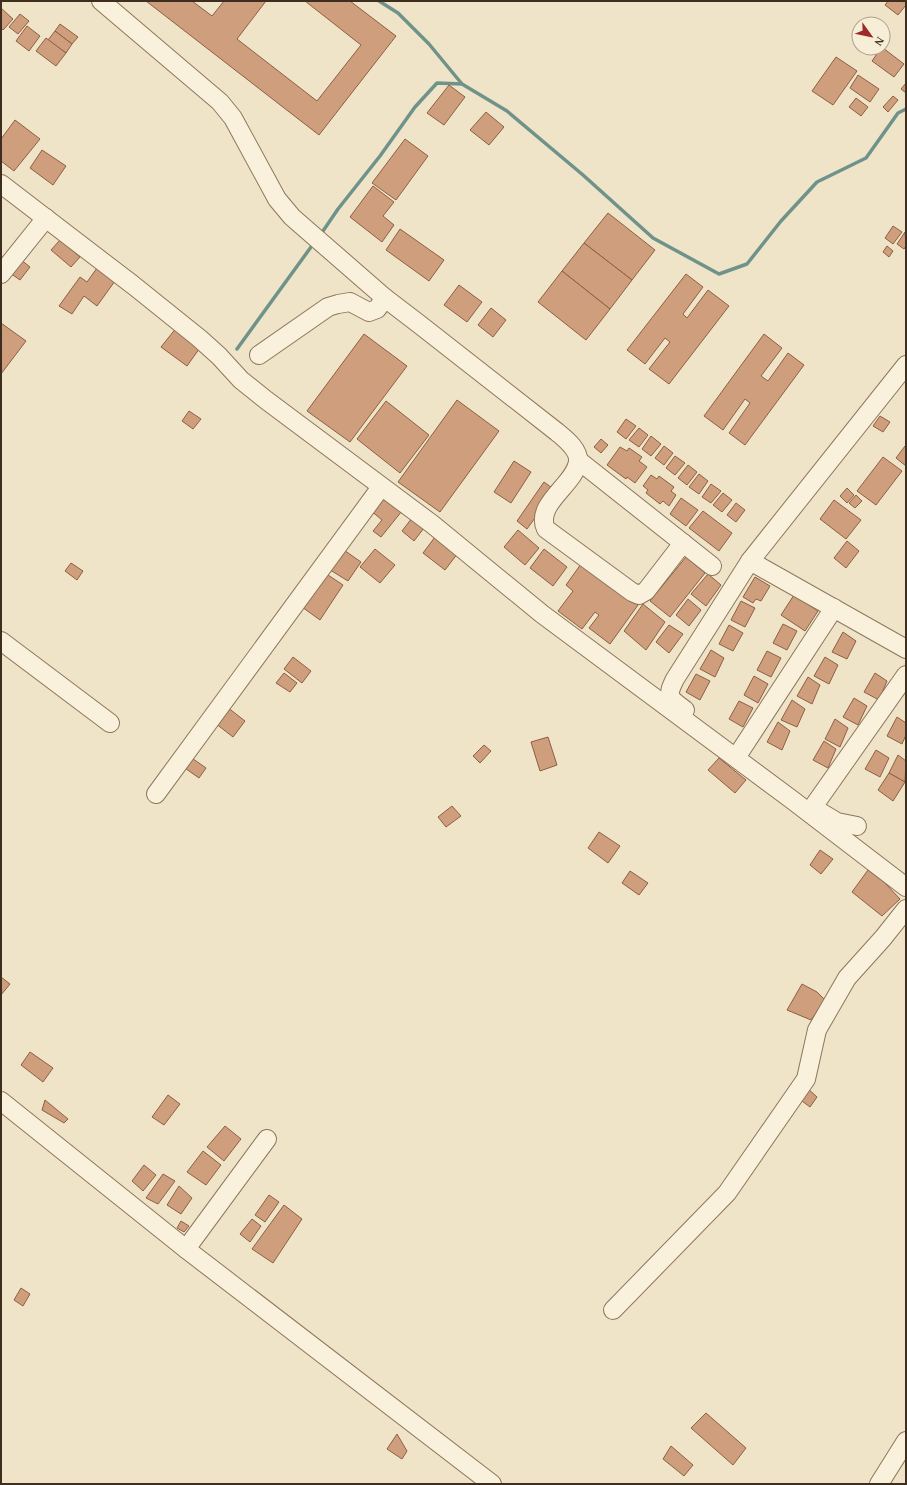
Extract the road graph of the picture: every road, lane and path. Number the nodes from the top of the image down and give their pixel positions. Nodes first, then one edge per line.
1 (101, 1) edge
2 (1, 184) edge
3 (46, 218) junction
4 (1, 274) edge
5 (384, 298) junction
6 (258, 355) dead end
7 (906, 365) edge
8 (578, 460) junction
9 (381, 487) junction
10 (683, 542) junction
11 (750, 561) junction
12 (712, 566) dead end
13 (834, 608) junction
14 (1, 641) edge
15 (906, 649) edge
16 (906, 675) edge
17 (110, 723) dead end
18 (741, 750) junction
19 (156, 794) dead end
20 (813, 807) junction
21 (857, 826) dead end
22 (906, 887) edge
23 (906, 909) edge
24 (1, 1102) edge
25 (267, 1139) dead end
26 (186, 1249) junction
27 (613, 1310) dead end
28 (906, 1441) edge
29 (492, 1484) edge
30 (879, 1484) edge

1 - 5 street
2 - 3 street
3 - 4 street
3 - 9 street
5 - 6 street
5 - 8 street
7 - 11 street
8 - 10 street
8 - 10 street
9 - 19 street
9 - 22 street
10 - 12 street
11 - 13 street
11 - 18 street
13 - 15 street
13 - 18 street
14 - 17 street
16 - 20 street
18 - 20 street
20 - 21 street
23 - 27 street
24 - 26 street
25 - 26 street
26 - 29 street
28 - 30 street

